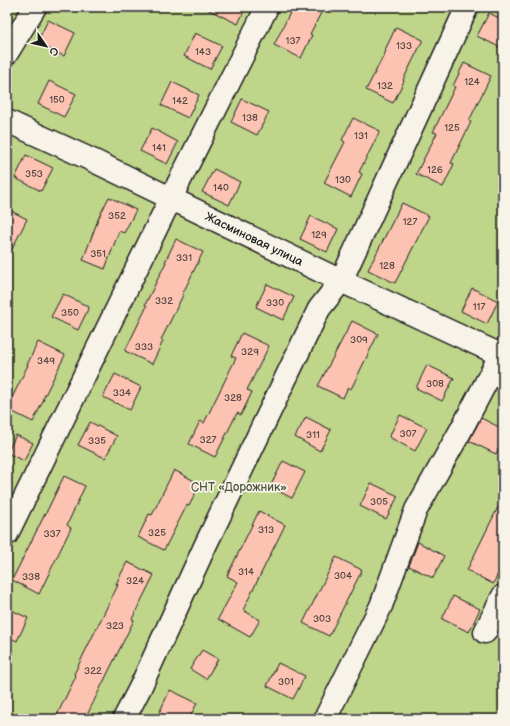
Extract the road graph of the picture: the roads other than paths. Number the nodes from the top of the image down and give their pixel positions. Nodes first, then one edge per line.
1 (35, 7) edge
2 (267, 7) edge
3 (467, 7) edge
4 (7, 53) edge
5 (7, 121) edge
6 (171, 198) junction
7 (341, 282) junction
8 (502, 354) edge
9 (7, 534) edge
10 (503, 596) edge
11 (485, 632) dead end
12 (124, 719) edge
13 (325, 719) edge

1 - 4 street
2 - 6 street
3 - 7 street
5 - 6 street, Жасминовая улица
6 - 7 street, Жасминовая улица
6 - 9 street
7 - 8 street, Жасминовая улица
7 - 12 street
8 - 13 street
10 - 11 street

